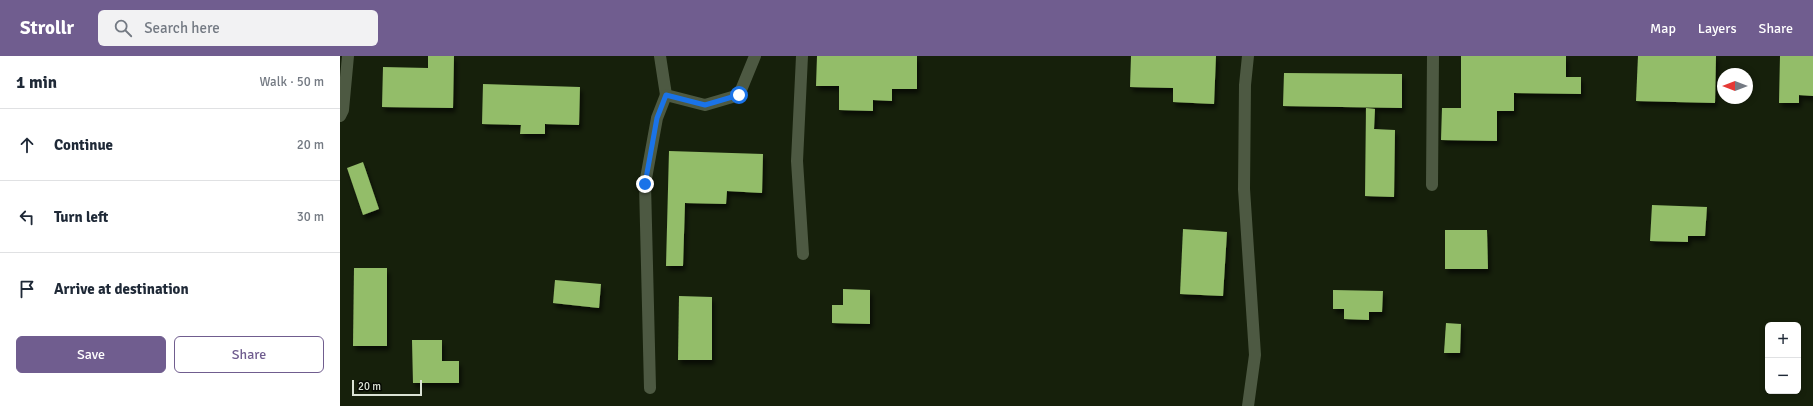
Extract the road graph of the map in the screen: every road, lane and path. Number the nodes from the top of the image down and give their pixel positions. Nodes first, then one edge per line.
1 (348, 56) edge
2 (660, 56) edge
3 (756, 56) edge
4 (802, 56) edge
5 (1248, 56) edge
6 (1433, 56) edge
7 (666, 95) junction
8 (340, 116) edge
9 (1432, 185) dead end
10 (804, 254) dead end
11 (650, 388) dead end
12 (1248, 406) edge

1 - 8 lane
2 - 7 lane
3 - 7 lane
4 - 10 lane
5 - 12 lane
6 - 9 lane
7 - 11 lane

